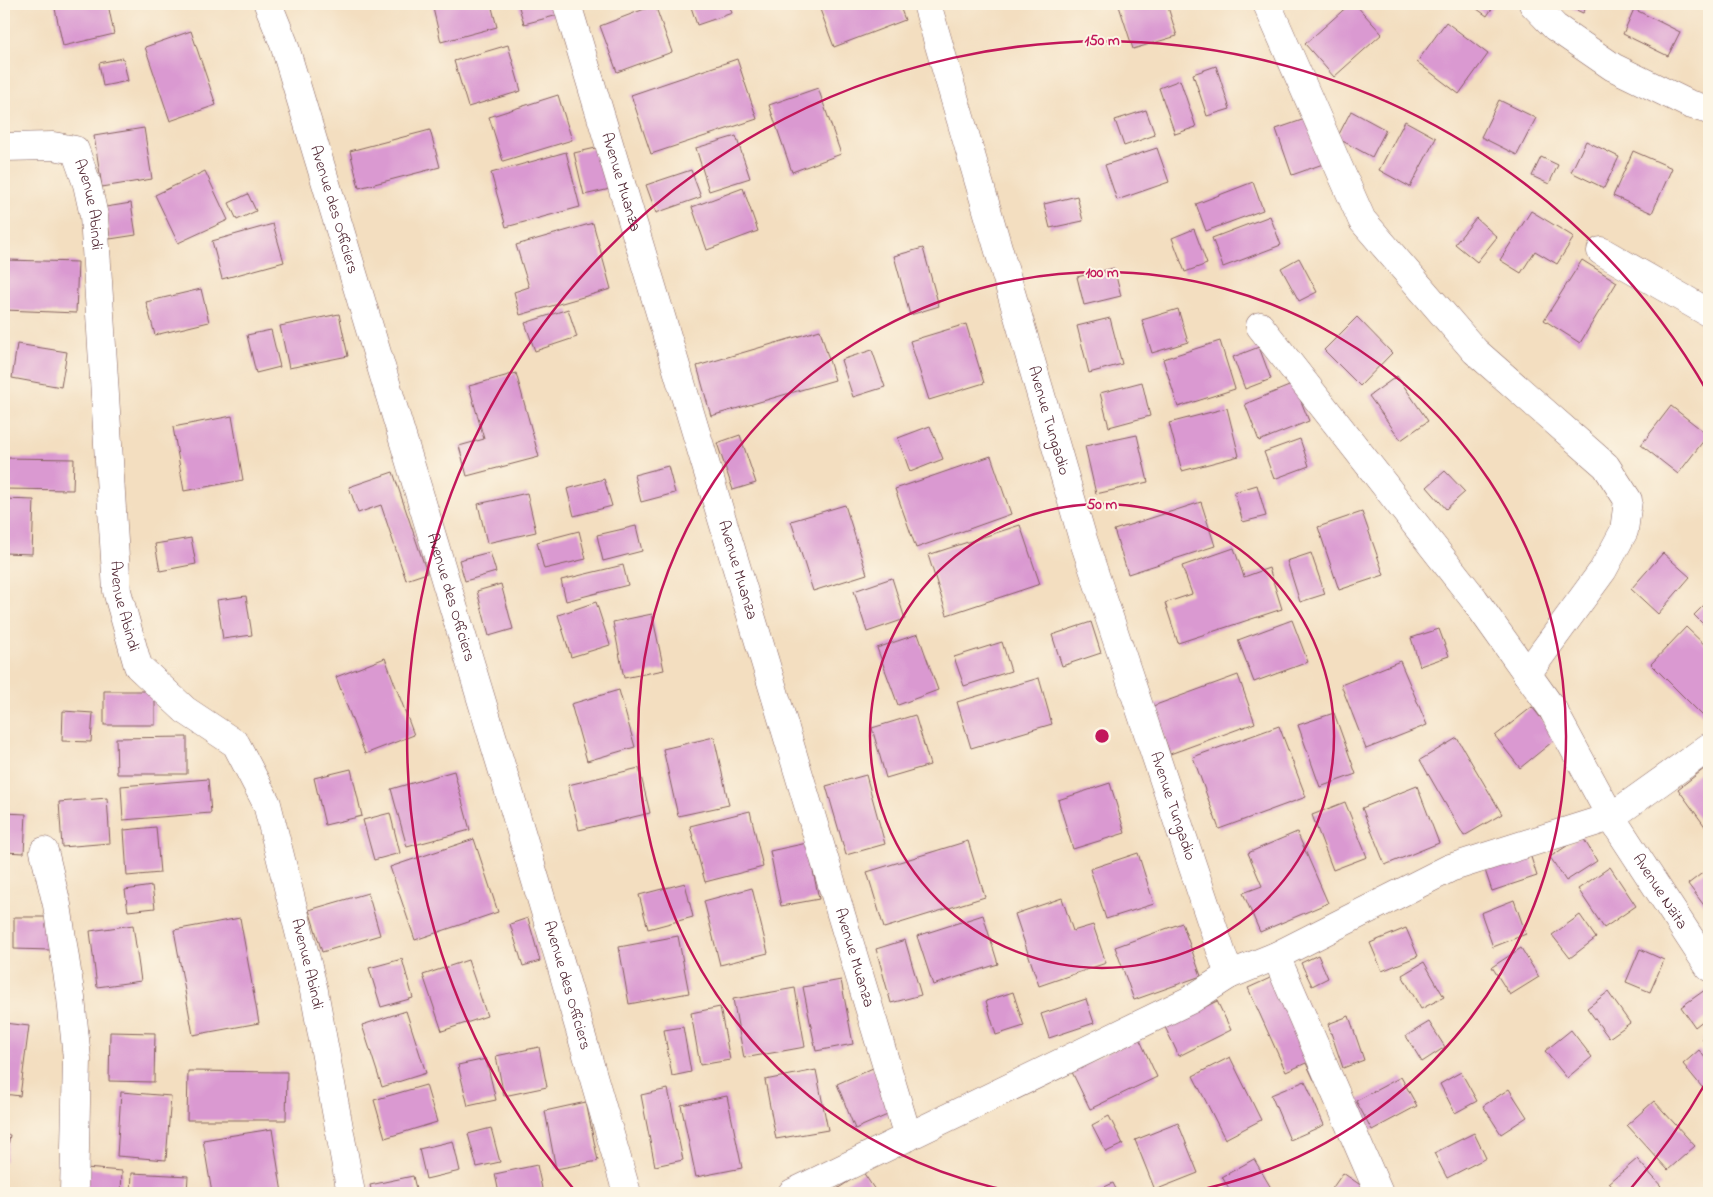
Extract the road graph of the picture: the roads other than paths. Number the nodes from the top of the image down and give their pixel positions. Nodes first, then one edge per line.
1 (268, 4) edge
2 (567, 4) edge
3 (927, 4) edge
4 (1267, 4) edge
5 (1533, 4) edge
6 (1709, 110) edge
7 (4, 147) edge
8 (1601, 251) dead end
9 (1709, 314) edge
10 (1260, 326) dead end
11 (1527, 674) junction
12 (1709, 747) edge
13 (1610, 817) junction
14 (44, 851) dead end
15 (1276, 956) junction
16 (1709, 967) edge
17 (1229, 975) junction
18 (908, 1137) junction
19 (74, 1193) edge
20 (351, 1193) edge
21 (627, 1193) edge
22 (792, 1193) edge
23 (1379, 1193) edge

1 - 21 street, Avenue des Officiers
2 - 18 street, Avenue Muanza
3 - 17 street, Avenue Tungadio
4 - 11 street
5 - 6 street
7 - 20 street, Avenue Abindi
8 - 9 street
10 - 11 street, Avenue Nzita
11 - 13 street, Avenue Nzita
12 - 13 street
13 - 15 street
13 - 16 street, Avenue Nzita
14 - 19 street
15 - 17 street
15 - 23 street
17 - 18 street
18 - 22 street

